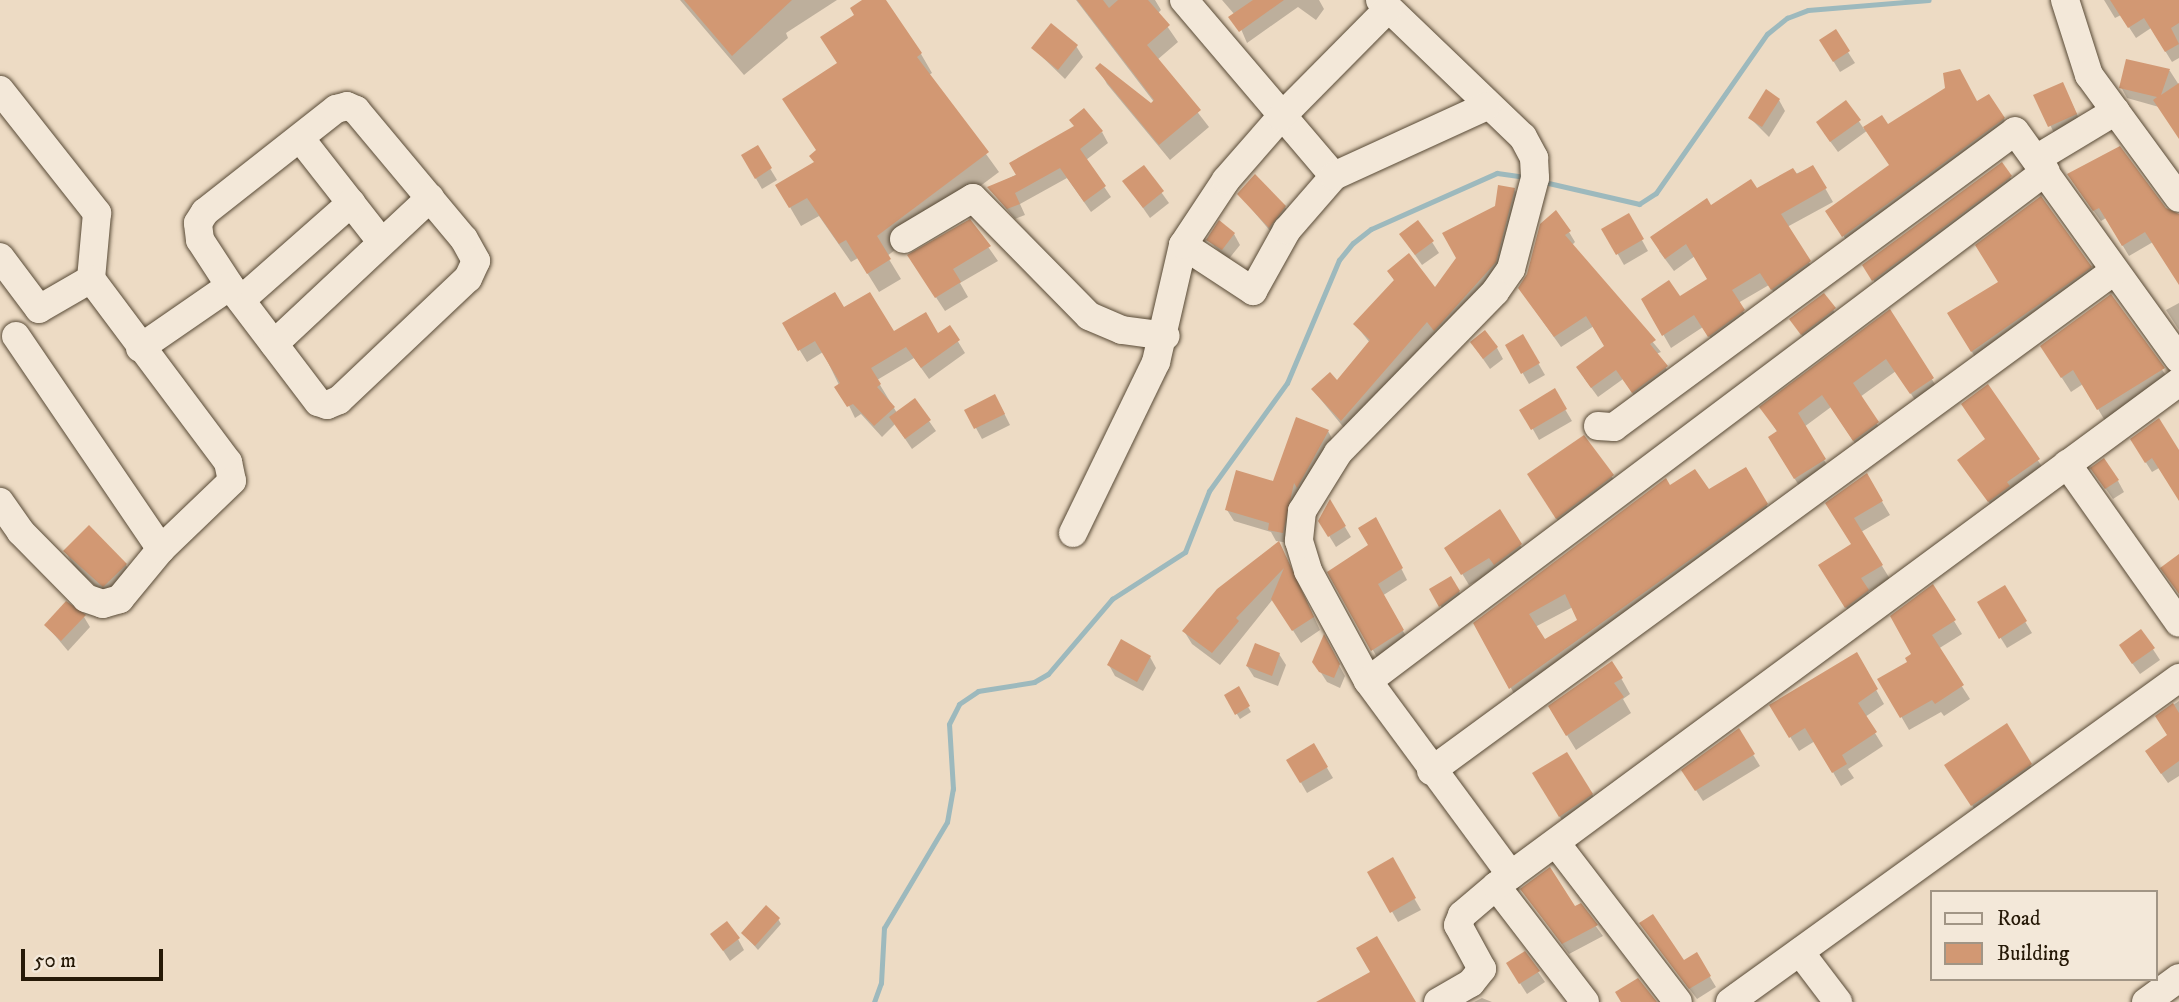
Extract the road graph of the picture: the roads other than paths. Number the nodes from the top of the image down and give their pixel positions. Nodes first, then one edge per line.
1 (1184, 0) edge
2 (2065, 0) edge
3 (1384, 4) edge
4 (0, 90) edge
5 (1487, 106) junction
6 (2116, 111) junction
7 (1281, 117) junction
8 (300, 138) junction
9 (2041, 165) junction
10 (1334, 176) junction
11 (2176, 189) edge
12 (430, 198) junction
13 (351, 204) junction
14 (904, 239) dead end
15 (380, 240) junction
16 (1183, 245) junction
17 (0, 257) edge
18 (2114, 271) junction
19 (91, 279) junction
20 (236, 293) junction
21 (39, 309) junction
22 (1166, 336) junction
23 (8, 343) edge
24 (274, 344) junction
25 (140, 348) junction
26 (2179, 359) edge
27 (2179, 382) edge
28 (1598, 426) dead end
29 (2067, 464) junction
30 (0, 502) edge
31 (1073, 533) dead end
32 (161, 549) junction
33 (2179, 623) edge
34 (2179, 678) edge
35 (1368, 681) junction
36 (1431, 771) junction
37 (1556, 843) junction
38 (1503, 880) junction
39 (1800, 952) junction
40 (2179, 978) edge
41 (1438, 1002) edge
42 (1585, 1002) edge
43 (1678, 1002) edge
44 (1730, 1002) edge
45 (1838, 1002) edge
46 (2147, 1002) edge

1 - 7 street
2 - 6 street
3 - 5 street
3 - 7 street
4 - 19 street
5 - 10 street
5 - 35 street
6 - 9 street
6 - 11 street
7 - 10 street
7 - 16 street
8 - 12 street
8 - 13 street
8 - 20 street
9 - 18 street
9 - 28 street
9 - 35 street
10 - 16 street
12 - 15 street
12 - 24 street
13 - 15 street
13 - 20 street
14 - 22 street
15 - 24 street
16 - 22 street
17 - 21 street
18 - 26 street
18 - 36 street
19 - 21 street
19 - 25 street
20 - 24 street
20 - 25 street
21 - 23 street
22 - 31 street
23 - 32 street
25 - 32 street
27 - 29 street
29 - 33 street
29 - 37 street
30 - 32 street
34 - 39 street
35 - 36 street
36 - 38 street
37 - 38 street
37 - 43 street
38 - 41 street
38 - 42 street
39 - 44 street
39 - 45 street
40 - 46 street

